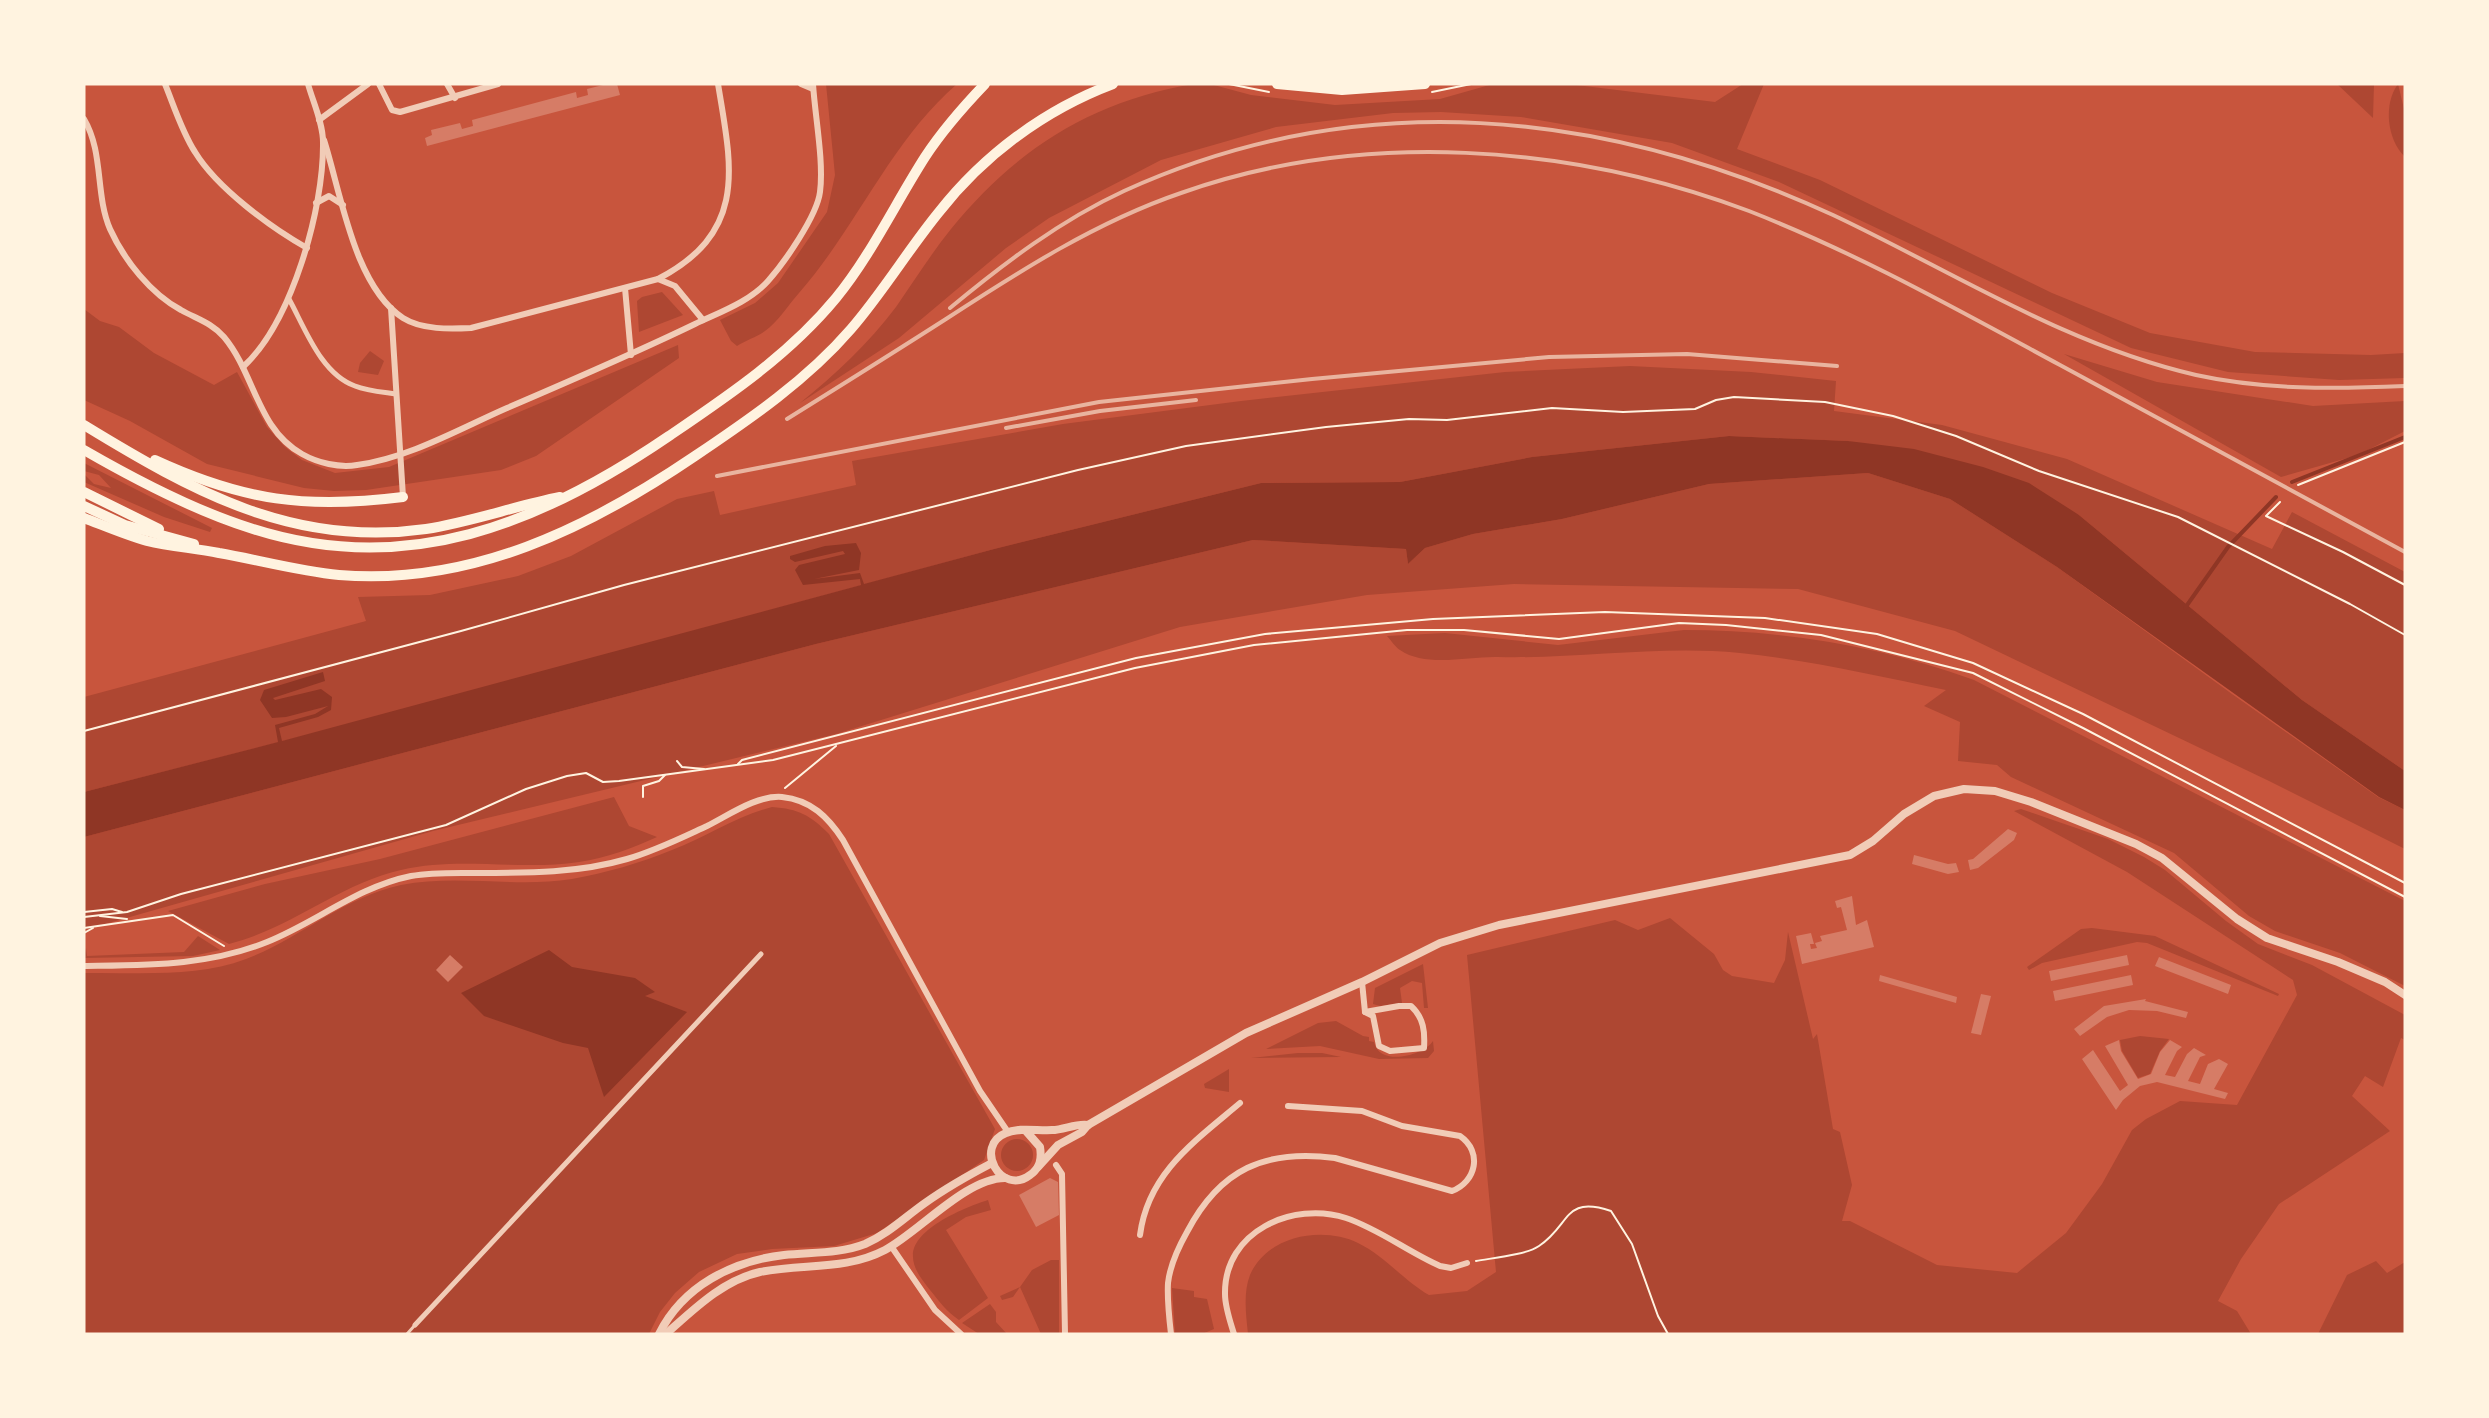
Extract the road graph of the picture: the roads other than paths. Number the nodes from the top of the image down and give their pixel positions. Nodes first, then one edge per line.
1 (165, 84) edge
2 (308, 84) edge
3 (368, 84) edge
4 (380, 84) edge
5 (447, 84) edge
6 (498, 84) edge
7 (718, 84) edge
8 (801, 84) edge
9 (985, 84) edge
10 (1113, 84) edge
11 (1277, 84) edge
12 (1425, 84) edge
13 (813, 86) edge
14 (455, 98) junction
15 (84, 119) edge
16 (319, 120) junction
17 (324, 140) junction
18 (316, 203) junction
19 (344, 205) junction
20 (306, 248) junction
21 (658, 279) junction
22 (625, 288) junction
23 (289, 299) junction
24 (391, 307) junction
25 (703, 320) junction
26 (631, 355) junction
27 (243, 367) junction
28 (396, 394) junction
29 (84, 425) edge
30 (104, 437) junction
31 (84, 450) edge
32 (399, 454) junction
33 (84, 492) edge
34 (571, 495) junction
35 (403, 497) joint
36 (84, 506) edge
37 (84, 518) edge
38 (173, 537) junction
39 (218, 553) junction
40 (761, 954) dead end
41 (84, 966) edge
42 (1362, 982) junction
43 (2405, 995) edge
44 (1365, 1012) junction
45 (1240, 1103) dead end
46 (1288, 1106) dead end
47 (1088, 1125) junction
48 (1008, 1131) junction
49 (1026, 1131) junction
50 (992, 1163) junction
51 (1056, 1165) dead end
52 (1038, 1167) junction
53 (1005, 1178) junction
54 (1140, 1235) dead end
55 (891, 1246) junction
56 (1467, 1263) road end
57 (415, 1325) joint
58 (406, 1334) edge
59 (659, 1334) edge
60 (666, 1334) edge
61 (961, 1334) edge
62 (1065, 1334) edge
63 (1171, 1334) edge
64 (1234, 1334) edge

1 - 20 street
2 - 16 street
3 - 16 street
4 - 14 street
5 - 14 street
6 - 14 street
7 - 21 street
8 - 13 street
9 - 34 highway
10 - 39 highway
11 - 12 highway
13 - 25 street
15 - 27 street
16 - 17 street
17 - 18 street
17 - 19 street
18 - 19 street
18 - 20 street
19 - 24 street
20 - 23 street
21 - 22 street
21 - 25 street
22 - 24 street
22 - 26 street
23 - 27 street
23 - 28 street
24 - 28 street
25 - 26 street
26 - 32 street
27 - 32 street
28 - 32 street
29 - 30 highway
30 - 34 highway
30 - 35 highway
31 - 34 highway
32 - 35 street
33 - 38 highway
36 - 38 highway
37 - 39 highway
38 - 39 highway
40 - 57 street
41 - 48 street
42 - 43 street
42 - 44 street
42 - 47 street
44 - 44 street
45 - 54 street
46 - 63 street
47 - 49 street
47 - 52 street
48 - 49 street
48 - 50 street
49 - 52 street
50 - 53 street
50 - 59 street
51 - 62 street
52 - 53 street
53 - 55 street
55 - 60 street
55 - 61 street
56 - 64 street
57 - 58 lane

